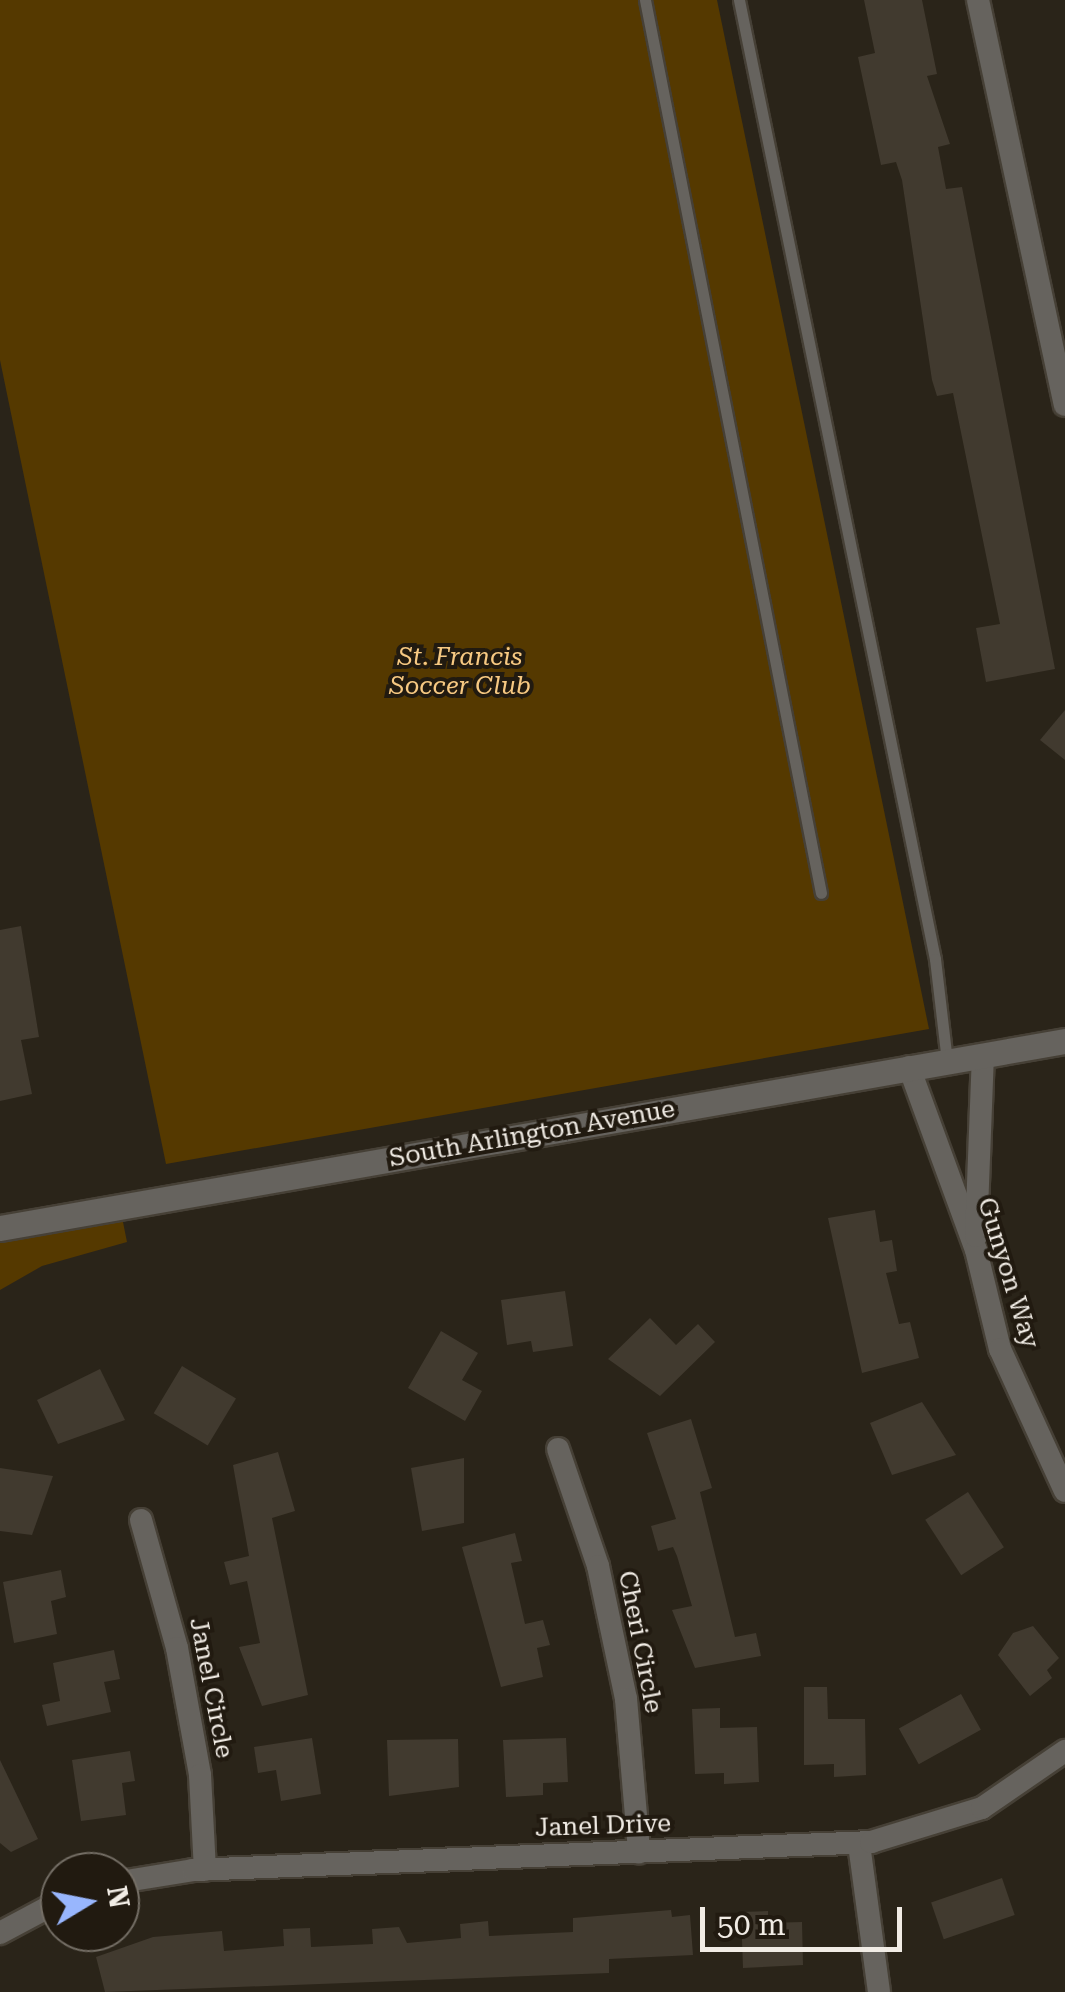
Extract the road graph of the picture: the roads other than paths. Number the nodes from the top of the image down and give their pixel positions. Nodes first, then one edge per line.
1 (645, 0) edge
2 (739, 0) edge
3 (978, 0) edge
4 (1065, 405) edge
5 (821, 893) dead end
6 (1065, 1041) edge
7 (983, 1054) junction
8 (947, 1060) junction
9 (909, 1067) junction
10 (0, 1228) edge
11 (976, 1250) junction
12 (558, 1449) dead end
13 (1065, 1491) edge
14 (141, 1520) dead end
15 (1065, 1751) edge
16 (858, 1844) junction
17 (639, 1852) junction
18 (205, 1870) junction
19 (140, 1879) edge
20 (40, 1911) edge
21 (0, 1932) edge
22 (879, 1992) edge

1 - 5 lane
2 - 8 lane
3 - 4 street
6 - 7 street, South Arlington Avenue
7 - 8 street, South Arlington Avenue
7 - 11 street
8 - 9 street, South Arlington Avenue
9 - 10 street, South Arlington Avenue
9 - 11 street, Gunyon Way
11 - 13 street, Gunyon Way
12 - 17 street, Cheri Circle
14 - 18 street, Janel Circle
15 - 16 street, Janel Drive
16 - 17 street, Janel Drive
16 - 22 street
17 - 18 street, Janel Drive
18 - 19 street, Janel Drive
20 - 21 street

